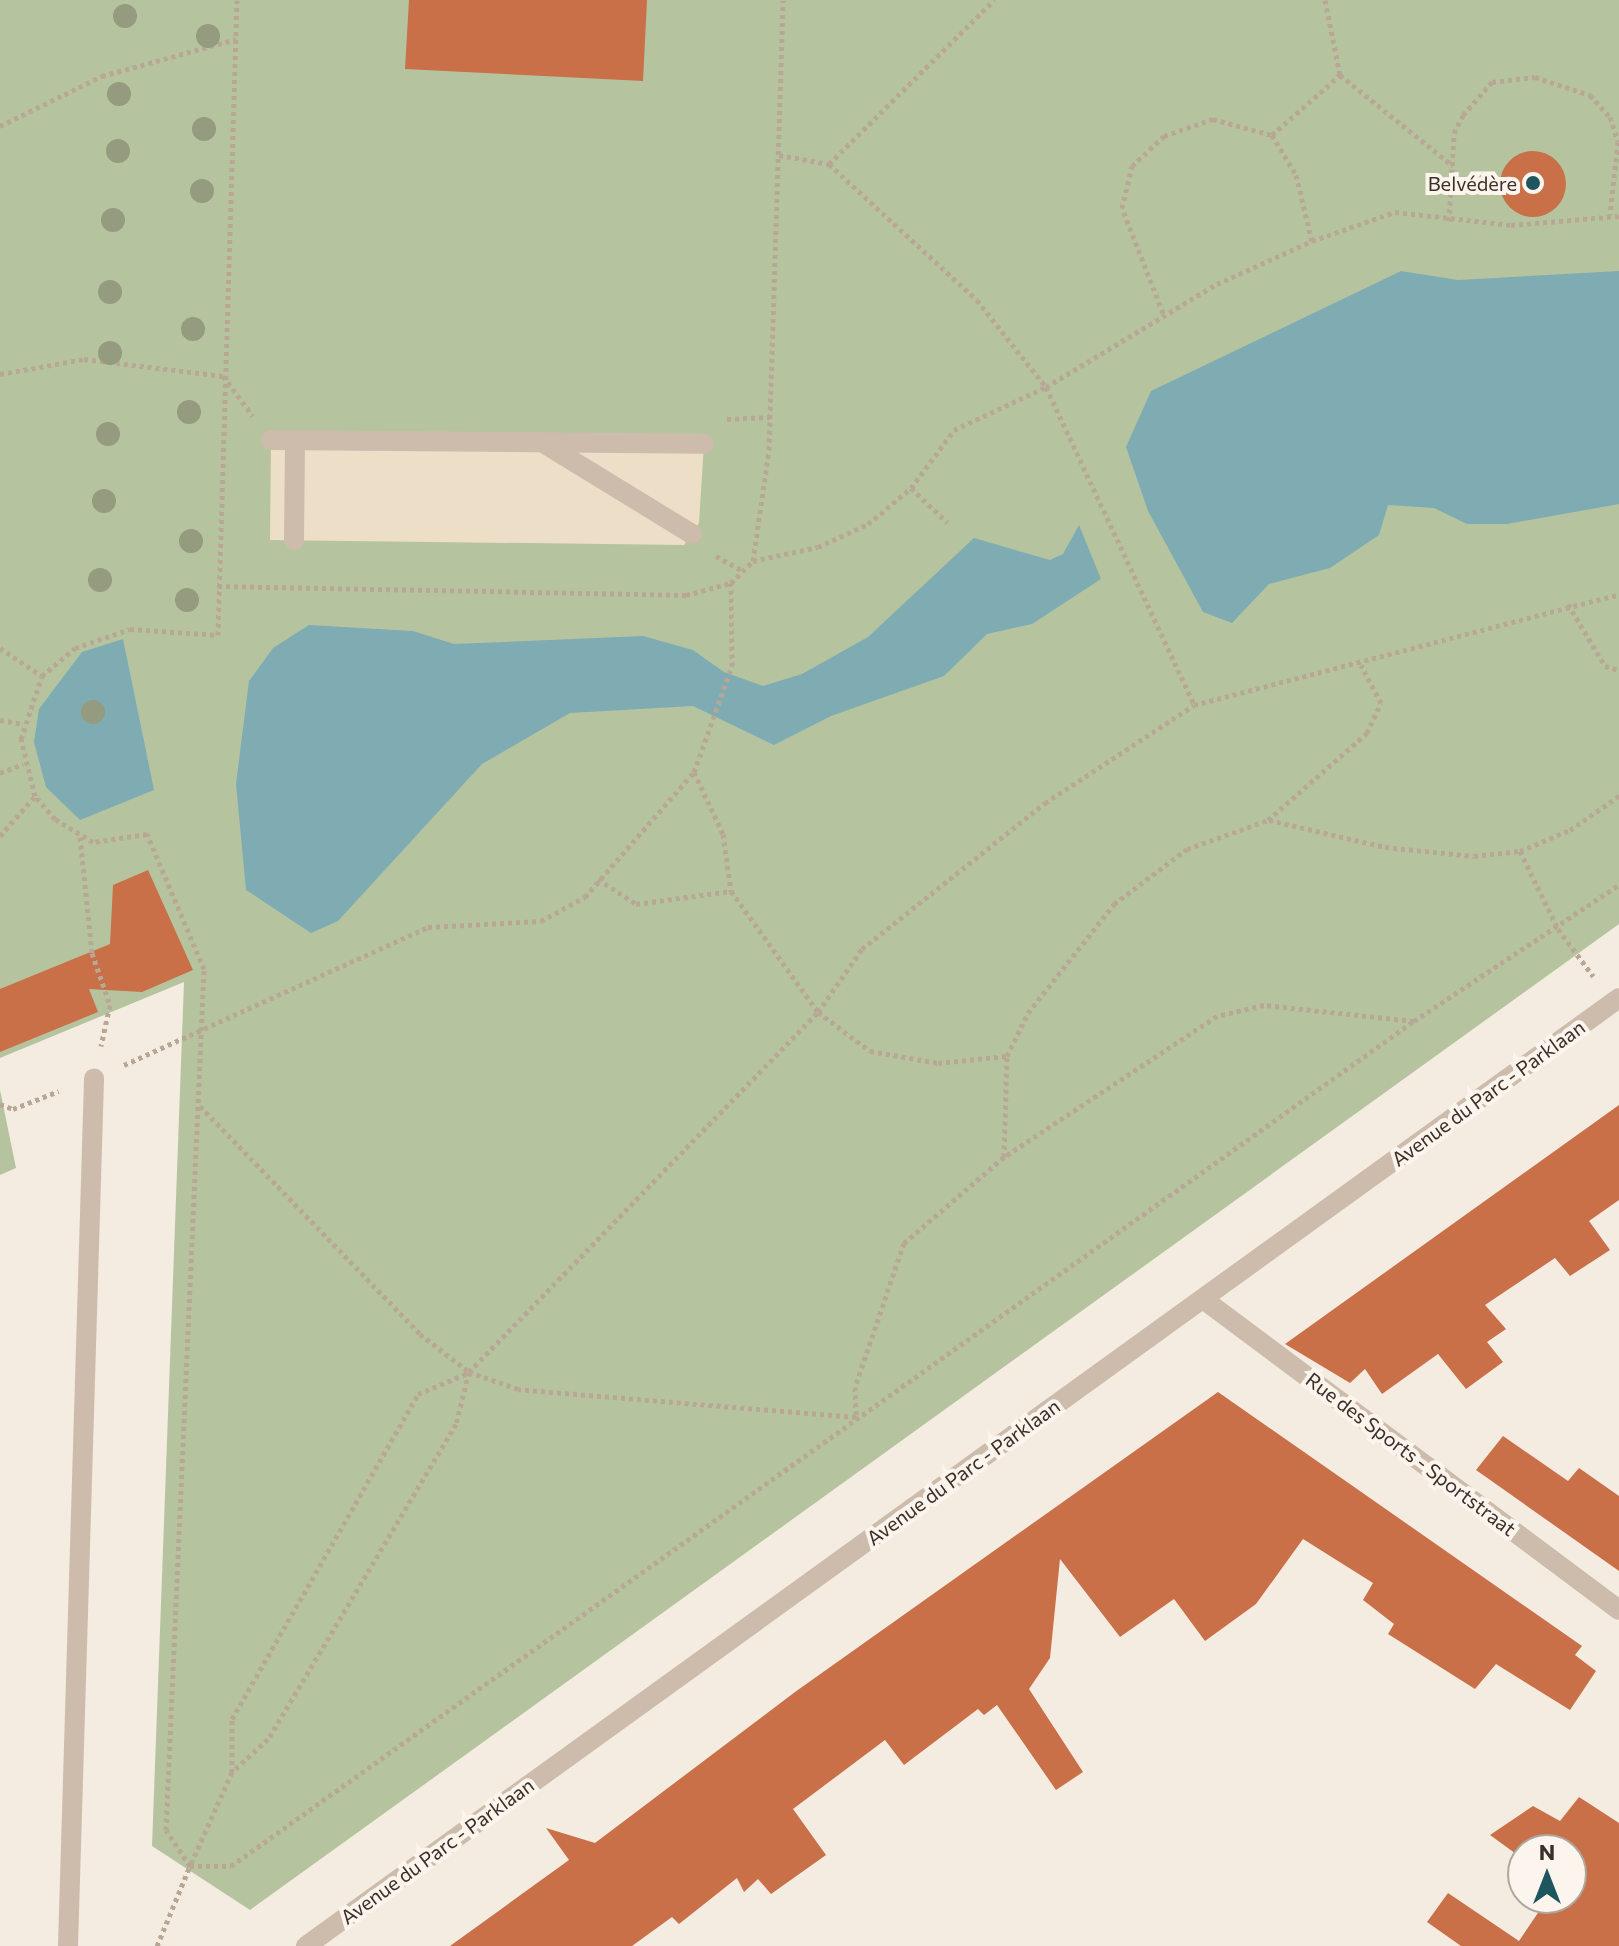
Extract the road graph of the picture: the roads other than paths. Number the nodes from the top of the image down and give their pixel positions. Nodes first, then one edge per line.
1 (271, 440) road end
2 (295, 440) junction
3 (542, 443) junction
4 (704, 444) dead end
5 (692, 534) dead end
6 (294, 540) dead end
7 (1615, 1001) edge
8 (94, 1078) road end
9 (1203, 1299) junction
10 (1619, 1610) edge
11 (68, 1946) edge
12 (306, 1946) edge

1 - 2 street
2 - 3 street
2 - 6 street
3 - 4 street
3 - 5 street
7 - 9 street, Avenue du Parc - Parklaan
8 - 11 street
9 - 10 street, Rue des Sports - Sportstraat
9 - 12 street, Avenue du Parc - Parklaan

